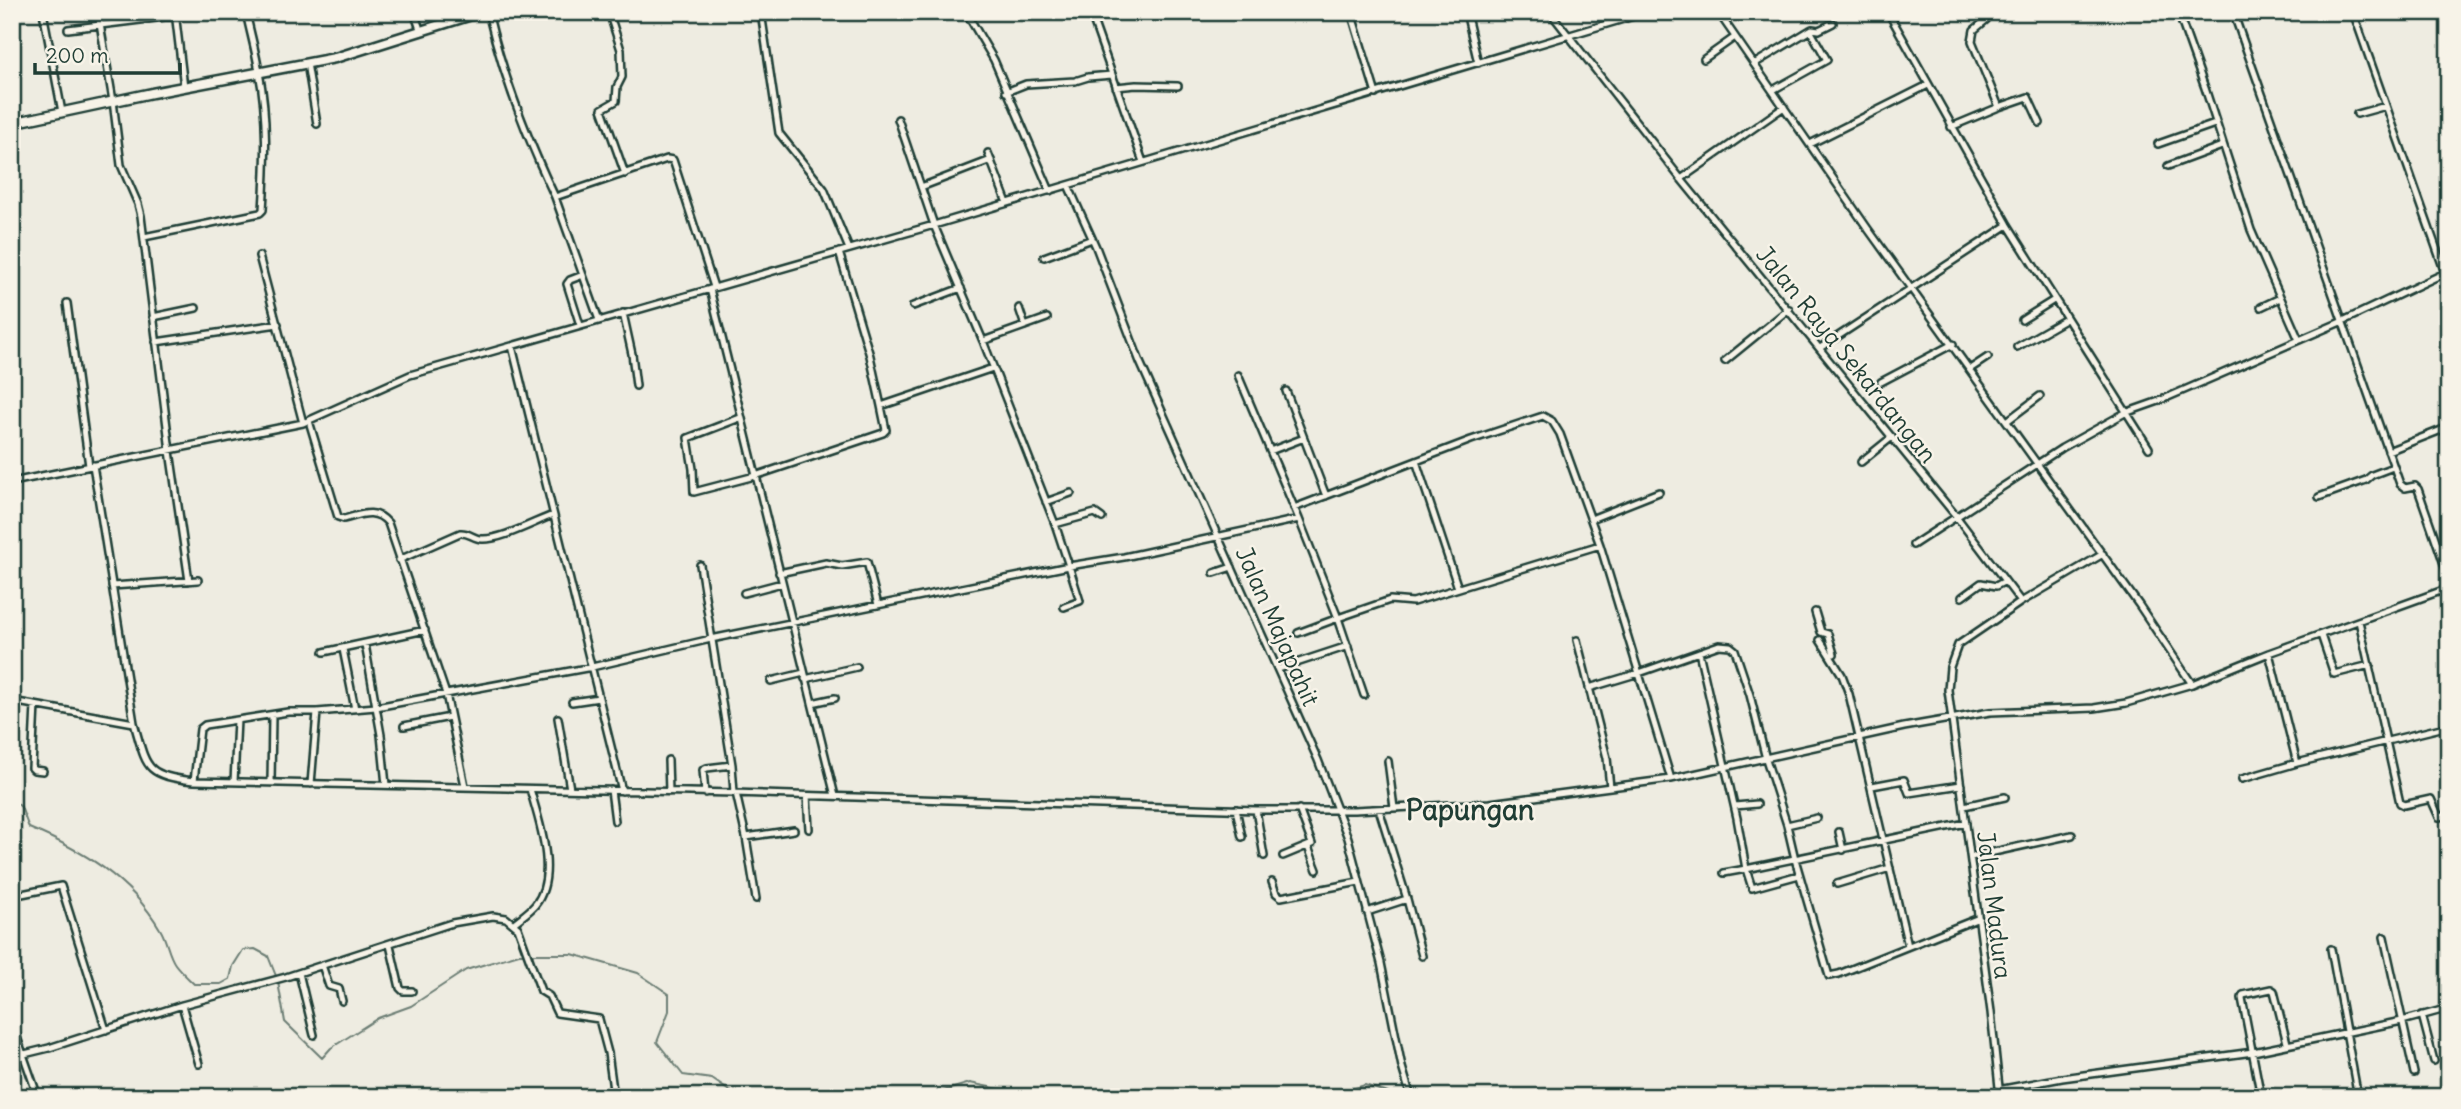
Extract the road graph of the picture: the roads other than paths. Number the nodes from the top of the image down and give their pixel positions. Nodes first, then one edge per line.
1 (43, 12) edge
2 (98, 12) edge
3 (135, 12) edge
4 (205, 12) edge
5 (246, 12) edge
6 (414, 12) edge
7 (481, 12) edge
8 (488, 12) edge
9 (609, 12) edge
10 (761, 12) edge
11 (966, 12) edge
12 (1090, 12) edge
13 (1351, 12) edge
14 (1466, 12) edge
15 (1550, 12) edge
16 (1647, 12) edge
17 (1718, 12) edge
18 (1888, 12) edge
19 (1989, 12) edge
20 (2178, 12) edge
21 (2233, 12) edge
22 (2353, 12) edge
23 (175, 14) edge
24 (459, 16) edge
25 (136, 21) junction
26 (1833, 23) dead end
27 (100, 24) junction
28 (68, 29) dead end
29 (1810, 30) junction
30 (421, 32) junction
31 (1567, 36) junction
32 (1735, 37) junction
33 (1836, 55) dead end
34 (1704, 59) dead end
35 (1827, 60) junction
36 (307, 63) junction
37 (1478, 63) junction
38 (1754, 64) junction
39 (260, 72) junction
40 (1112, 75) junction
41 (1928, 85) junction
42 (1178, 86) dead end
43 (184, 87) junction
44 (1116, 87) junction
45 (1773, 90) junction
46 (1006, 92) junction
47 (1376, 93) junction
48 (113, 101) junction
49 (2386, 106) junction
50 (1784, 107) junction
51 (1999, 107) junction
52 (62, 112) junction
53 (2357, 114) dead end
54 (898, 119) dead end
55 (12, 123) edge
56 (2040, 123) dead end
57 (317, 124) dead end
58 (2216, 124) junction
59 (1951, 127) junction
60 (1810, 144) junction
61 (2158, 144) dead end
62 (2222, 146) junction
63 (988, 153) dead end
64 (991, 160) junction
65 (1143, 162) junction
66 (2168, 166) dead end
67 (625, 173) junction
68 (1681, 179) junction
69 (1068, 185) junction
70 (920, 187) junction
71 (1050, 191) junction
72 (555, 197) junction
73 (1007, 203) junction
74 (934, 225) junction
75 (2007, 225) junction
76 (144, 237) junction
77 (1092, 239) junction
78 (849, 249) junction
79 (839, 252) junction
80 (259, 256) dead end
81 (1044, 257) dead end
82 (2447, 272) edge
83 (583, 275) junction
84 (2449, 284) edge
85 (711, 288) junction
86 (961, 288) junction
87 (1911, 288) junction
88 (2280, 298) junction
89 (2054, 300) junction
90 (67, 303) dead end
91 (913, 306) dead end
92 (2260, 307) dead end
93 (196, 308) dead end
94 (1019, 308) dead end
95 (1788, 309) junction
96 (623, 313) junction
97 (153, 317) junction
98 (1047, 318) dead end
99 (2066, 319) junction
100 (599, 320) junction
101 (2022, 320) dead end
102 (2343, 321) junction
103 (278, 324) junction
104 (580, 325) junction
105 (1025, 326) junction
106 (2299, 340) junction
107 (983, 341) junction
108 (156, 342) junction
109 (1953, 344) junction
110 (512, 346) junction
111 (2017, 347) dead end
112 (1820, 348) junction
113 (1988, 357) dead end
114 (1725, 361) dead end
115 (993, 368) junction
116 (1970, 369) junction
117 (1238, 375) dead end
118 (1881, 382) dead end
119 (636, 386) dead end
120 (1286, 391) dead end
121 (2039, 396) dead end
122 (881, 406) junction
123 (2125, 413) junction
124 (740, 418) junction
125 (2007, 421) junction
126 (306, 422) junction
127 (2449, 427) edge
128 (1892, 437) junction
129 (1304, 438) junction
130 (2149, 448) dead end
131 (2388, 450) junction
132 (170, 451) junction
133 (1270, 451) junction
134 (1416, 461) junction
135 (1861, 462) dead end
136 (2038, 464) junction
137 (91, 466) junction
138 (2393, 467) junction
139 (755, 476) junction
140 (12, 482) edge
141 (1659, 492) dead end
142 (1071, 493) dead end
143 (1326, 496) junction
144 (2319, 497) dead end
145 (1046, 502) junction
146 (1294, 508) junction
147 (553, 515) junction
148 (1956, 516) junction
149 (1102, 518) dead end
150 (1299, 519) junction
151 (1591, 519) junction
152 (1055, 524) junction
153 (1220, 537) junction
154 (1600, 545) junction
155 (1913, 545) dead end
156 (2103, 554) junction
157 (399, 560) junction
158 (700, 565) dead end
159 (1069, 565) junction
160 (1233, 566) junction
161 (779, 573) junction
162 (1214, 573) dead end
163 (2449, 578) edge
164 (198, 580) dead end
165 (189, 581) junction
166 (2005, 581) junction
167 (782, 583) junction
168 (112, 586) junction
169 (1458, 587) junction
170 (2446, 589) edge
171 (744, 593) dead end
172 (1962, 597) dead end
173 (2021, 602) junction
174 (878, 604) junction
175 (1064, 607) dead end
176 (1815, 612) dead end
177 (2449, 615) edge
178 (1338, 618) junction
179 (2359, 621) junction
180 (792, 622) junction
181 (425, 630) junction
182 (1298, 633) dead end
183 (2321, 635) junction
184 (710, 639) junction
185 (1577, 640) dead end
186 (1820, 640) dead end
187 (365, 644) junction
188 (1348, 646) junction
189 (343, 649) junction
190 (324, 652) dead end
191 (1699, 652) junction
192 (2269, 653) junction
193 (1835, 654) dead end
194 (2370, 666) junction
195 (593, 667) junction
196 (857, 667) dead end
197 (1278, 669) junction
198 (1639, 674) junction
199 (805, 676) junction
200 (771, 681) dead end
201 (2192, 684) junction
202 (1589, 688) junction
203 (446, 694) junction
204 (1364, 695) dead end
205 (599, 698) junction
206 (835, 698) dead end
207 (12, 701) edge
208 (572, 702) dead end
209 (811, 703) junction
210 (35, 705) junction
211 (376, 707) junction
212 (355, 709) junction
213 (317, 712) junction
214 (272, 715) junction
215 (450, 717) junction
216 (558, 718) dead end
217 (1951, 718) junction
218 (237, 720) junction
219 (134, 723) junction
220 (404, 726) dead end
221 (2449, 726) edge
222 (1861, 738) junction
223 (2386, 742) junction
224 (1766, 759) junction
225 (668, 760) dead end
226 (700, 761) dead end
227 (1388, 761) dead end
228 (2297, 763) junction
229 (732, 765) junction
230 (1725, 768) junction
231 (703, 770) junction
232 (43, 771) dead end
233 (1671, 779) junction
234 (2242, 779) dead end
235 (194, 781) junction
236 (234, 782) junction
237 (271, 783) junction
238 (311, 784) junction
239 (386, 785) junction
240 (1961, 785) junction
241 (465, 786) junction
242 (1872, 786) junction
243 (1610, 787) junction
244 (530, 789) junction
245 (570, 789) junction
246 (611, 790) junction
247 (622, 791) junction
248 (669, 792) junction
249 (705, 793) junction
250 (735, 793) junction
251 (807, 796) junction
252 (835, 796) junction
253 (2005, 797) dead end
254 (1757, 804) dead end
255 (1735, 806) junction
256 (1964, 806) junction
257 (1394, 808) junction
258 (1236, 809) junction
259 (1300, 809) junction
260 (1380, 809) junction
261 (1256, 810) junction
262 (1337, 810) junction
263 (2449, 815) edge
264 (1817, 818) dead end
265 (615, 821) dead end
266 (1966, 823) junction
267 (1787, 825) junction
268 (809, 829) dead end
269 (794, 830) dead end
270 (1839, 832) dead end
271 (2072, 835) dead end
272 (746, 837) junction
273 (1242, 837) dead end
274 (1884, 842) junction
275 (1308, 847) junction
276 (1843, 850) junction
277 (1264, 856) dead end
278 (1283, 856) dead end
279 (1971, 856) junction
280 (1795, 859) junction
281 (1890, 868) junction
282 (1746, 869) junction
283 (1317, 870) dead end
284 (1724, 873) dead end
285 (1799, 875) junction
286 (1272, 882) dead end
287 (1359, 882) junction
288 (1838, 884) dead end
289 (12, 896) edge
290 (1407, 899) junction
291 (756, 900) dead end
292 (1367, 912) junction
293 (1979, 918) junction
294 (514, 923) junction
295 (2384, 937) dead end
296 (390, 945) junction
297 (1908, 946) junction
298 (2331, 949) dead end
299 (1422, 956) dead end
300 (322, 965) junction
301 (299, 973) junction
302 (412, 991) dead end
303 (342, 1001) dead end
304 (182, 1005) junction
305 (2449, 1008) edge
306 (2422, 1015) junction
307 (2402, 1021) junction
308 (12, 1023) edge
309 (106, 1030) junction
310 (2347, 1032) junction
311 (314, 1035) dead end
312 (2287, 1043) junction
313 (2253, 1052) junction
314 (23, 1053) junction
315 (12, 1057) edge
316 (2434, 1061) dead end
317 (199, 1064) dead end
318 (2414, 1073) dead end
319 (1999, 1093) edge
320 (38, 1097) edge
321 (614, 1097) edge
322 (1411, 1097) edge
323 (2261, 1097) edge
324 (2358, 1097) edge

1 - 52 street
2 - 27 street
3 - 25 street
4 - 23 street
5 - 39 street
6 - 30 street
7 - 24 street
8 - 72 street
9 - 67 street
10 - 78 street
11 - 46 street
12 - 40 street
13 - 47 street
14 - 37 street
15 - 31 street, Jalan Raya Sekardangan
16 - 31 street
17 - 32 street
18 - 41 street
19 - 51 street
20 - 58 street
21 - 102 street
22 - 49 street
23 - 25 street
23 - 43 street
24 - 30 street
25 - 27 street
26 - 29 street
27 - 28 street
27 - 48 street
29 - 35 street
29 - 38 street
30 - 36 street
31 - 37 street
31 - 68 street, Jalan Raya Sekardangan
32 - 34 street
32 - 38 street
33 - 35 street
35 - 45 street
36 - 39 street
36 - 57 street
37 - 47 street
38 - 45 street
39 - 43 street
39 - 76 street
40 - 44 street
40 - 46 street
41 - 59 street
41 - 60 street
42 - 44 street
43 - 48 street
44 - 65 street
45 - 50 street
46 - 71 street
47 - 65 street
48 - 52 street
48 - 76 street
49 - 53 street
49 - 82 street
50 - 60 street
50 - 68 street
51 - 56 street
51 - 59 street
52 - 55 street
54 - 70 street
58 - 61 street
58 - 62 street
59 - 75 street
60 - 87 street
62 - 66 street
62 - 88 street
63 - 64 street
64 - 70 street
64 - 73 street
65 - 69 street
67 - 72 street
67 - 85 street
68 - 95 street, Jalan Raya Sekardangan
69 - 71 street
69 - 77 street, Jalan Majapahit
70 - 74 street
71 - 73 street
72 - 83 street
73 - 74 street
74 - 78 street
74 - 86 street
75 - 87 street
75 - 89 street
76 - 97 street
77 - 81 street
77 - 153 street, Jalan Majapahit
78 - 79 street
79 - 85 street
79 - 122 street
80 - 103 street
82 - 84 street
82 - 102 street
83 - 100 street
83 - 104 street
85 - 96 street
85 - 124 street
86 - 91 street
86 - 107 street
87 - 109 street
87 - 112 street
88 - 92 street
88 - 106 street
89 - 99 street
89 - 101 street
90 - 137 street
93 - 97 street
94 - 105 street
95 - 112 street, Jalan Raya Sekardangan
95 - 114 street
96 - 100 street
96 - 119 street
97 - 108 street
98 - 105 street
99 - 111 street
99 - 123 street
100 - 104 street
102 - 106 street
102 - 131 street
103 - 108 street
103 - 126 street
104 - 110 street
105 - 107 street
106 - 123 street
107 - 115 street
108 - 132 street
109 - 116 street
109 - 118 street
110 - 126 street
110 - 147 street
112 - 128 street, Jalan Raya Sekardangan
113 - 116 street
115 - 122 street
115 - 145 street
116 - 125 street
117 - 133 street
120 - 129 street
121 - 125 street
122 - 139 street
123 - 130 street
123 - 136 street
124 - 139 street
124 - 139 street
125 - 136 street
126 - 132 street
126 - 157 street
127 - 131 street
128 - 135 street
128 - 148 street, Jalan Raya Sekardangan
129 - 133 street
129 - 143 street
131 - 138 street
132 - 137 street
132 - 165 street
133 - 146 street
134 - 143 street
134 - 151 street
134 - 169 street
136 - 148 street
136 - 156 street
137 - 140 street
137 - 168 street
138 - 144 street
138 - 163 street
139 - 161 street
141 - 151 street
142 - 145 street
143 - 146 street
145 - 152 street
146 - 150 street
147 - 157 street
147 - 195 street
148 - 155 street
148 - 166 street, Jalan Raya Sekardangan
149 - 152 street
150 - 153 street
150 - 178 street
151 - 154 street
152 - 159 street
153 - 159 street
153 - 160 street, Jalan Majapahit
154 - 169 street
154 - 198 street
156 - 173 street
156 - 201 street
157 - 181 street
158 - 184 street
159 - 174 street
159 - 175 street
160 - 162 street
160 - 197 street, Jalan Majapahit
161 - 167 street
161 - 174 street
164 - 165 street
165 - 168 street
166 - 172 street
166 - 173 street, Jalan Raya Sekardangan
167 - 171 street
167 - 180 street
168 - 219 street
169 - 178 street
170 - 177 street
170 - 179 street
173 - 217 street
174 - 180 street
176 - 193 street
178 - 182 street
178 - 188 street
179 - 183 street
179 - 194 street
180 - 184 street
180 - 199 street
181 - 187 street
181 - 203 street
183 - 192 street
183 - 194 street
184 - 195 street
184 - 229 street
185 - 202 street
186 - 222 street
187 - 189 street
187 - 211 street
188 - 197 street
188 - 204 street
189 - 190 street
189 - 212 street
191 - 198 street
191 - 224 street
191 - 230 street
192 - 201 street
192 - 228 street
194 - 223 street
195 - 203 street
195 - 205 street
196 - 199 street
197 - 262 street, Jalan Majapahit
198 - 202 street
198 - 233 street
199 - 200 street
199 - 209 street
201 - 217 street
202 - 243 street
203 - 211 street
203 - 215 street
205 - 208 street
205 - 247 street
206 - 209 street
207 - 210 street
209 - 252 street
210 - 219 street
210 - 232 street
211 - 212 street
211 - 239 street
212 - 213 street
213 - 214 street
213 - 238 street
214 - 218 street
214 - 237 street
215 - 220 street
215 - 241 street
216 - 245 street
217 - 222 street
217 - 240 street, Jalan Madura
218 - 235 street
218 - 236 street
219 - 235 street
221 - 223 street
222 - 224 street
222 - 242 street
223 - 228 street
223 - 263 street
224 - 230 street
224 - 267 street
225 - 248 street
226 - 231 street
227 - 257 street
228 - 234 street
229 - 231 street
229 - 250 street
230 - 233 street
230 - 255 street
231 - 249 street
233 - 243 street
235 - 236 street
236 - 237 street
237 - 238 street
238 - 239 street
239 - 241 street
240 - 242 street
240 - 256 street, Jalan Madura
241 - 244 street
242 - 274 street
243 - 257 street
244 - 245 street
244 - 294 street
245 - 246 street
246 - 247 street
246 - 265 street
247 - 248 street
248 - 249 street
249 - 250 street
250 - 251 street
250 - 272 street
251 - 252 street
251 - 268 street
252 - 258 street
253 - 256 street
254 - 255 street
255 - 282 street
256 - 266 street, Jalan Madura
257 - 260 street
258 - 261 street
258 - 273 street
259 - 261 street
259 - 262 street
259 - 275 street
260 - 262 street
260 - 290 street
261 - 277 street
262 - 287 street, Jalan Majapahit
264 - 267 street
266 - 274 street
266 - 279 street, Jalan Madura
267 - 280 street
269 - 272 street
270 - 276 street
271 - 279 street
272 - 291 street
274 - 276 street
274 - 281 street
275 - 278 street
275 - 283 street
276 - 280 street
279 - 293 street, Jalan Madura
280 - 282 street
280 - 285 street
281 - 288 street
281 - 297 street
282 - 284 street
282 - 285 street
285 - 297 street
286 - 287 street
287 - 292 street, Jalan Majapahit
289 - 309 street
290 - 292 street
290 - 299 street
292 - 322 street, Jalan Majapahit
293 - 297 street
293 - 319 street, Jalan Madura
294 - 296 street
294 - 321 street
295 - 307 street
296 - 300 street
296 - 302 street
298 - 310 street
300 - 301 street
300 - 303 street
301 - 304 street
301 - 311 street
304 - 309 street
304 - 317 street
305 - 306 street
306 - 307 street
306 - 316 street
307 - 310 street
307 - 318 street
308 - 314 street
309 - 314 street
310 - 312 street
310 - 324 street
312 - 313 street
312 - 313 street
313 - 319 street
313 - 323 street
314 - 315 street
314 - 320 street

